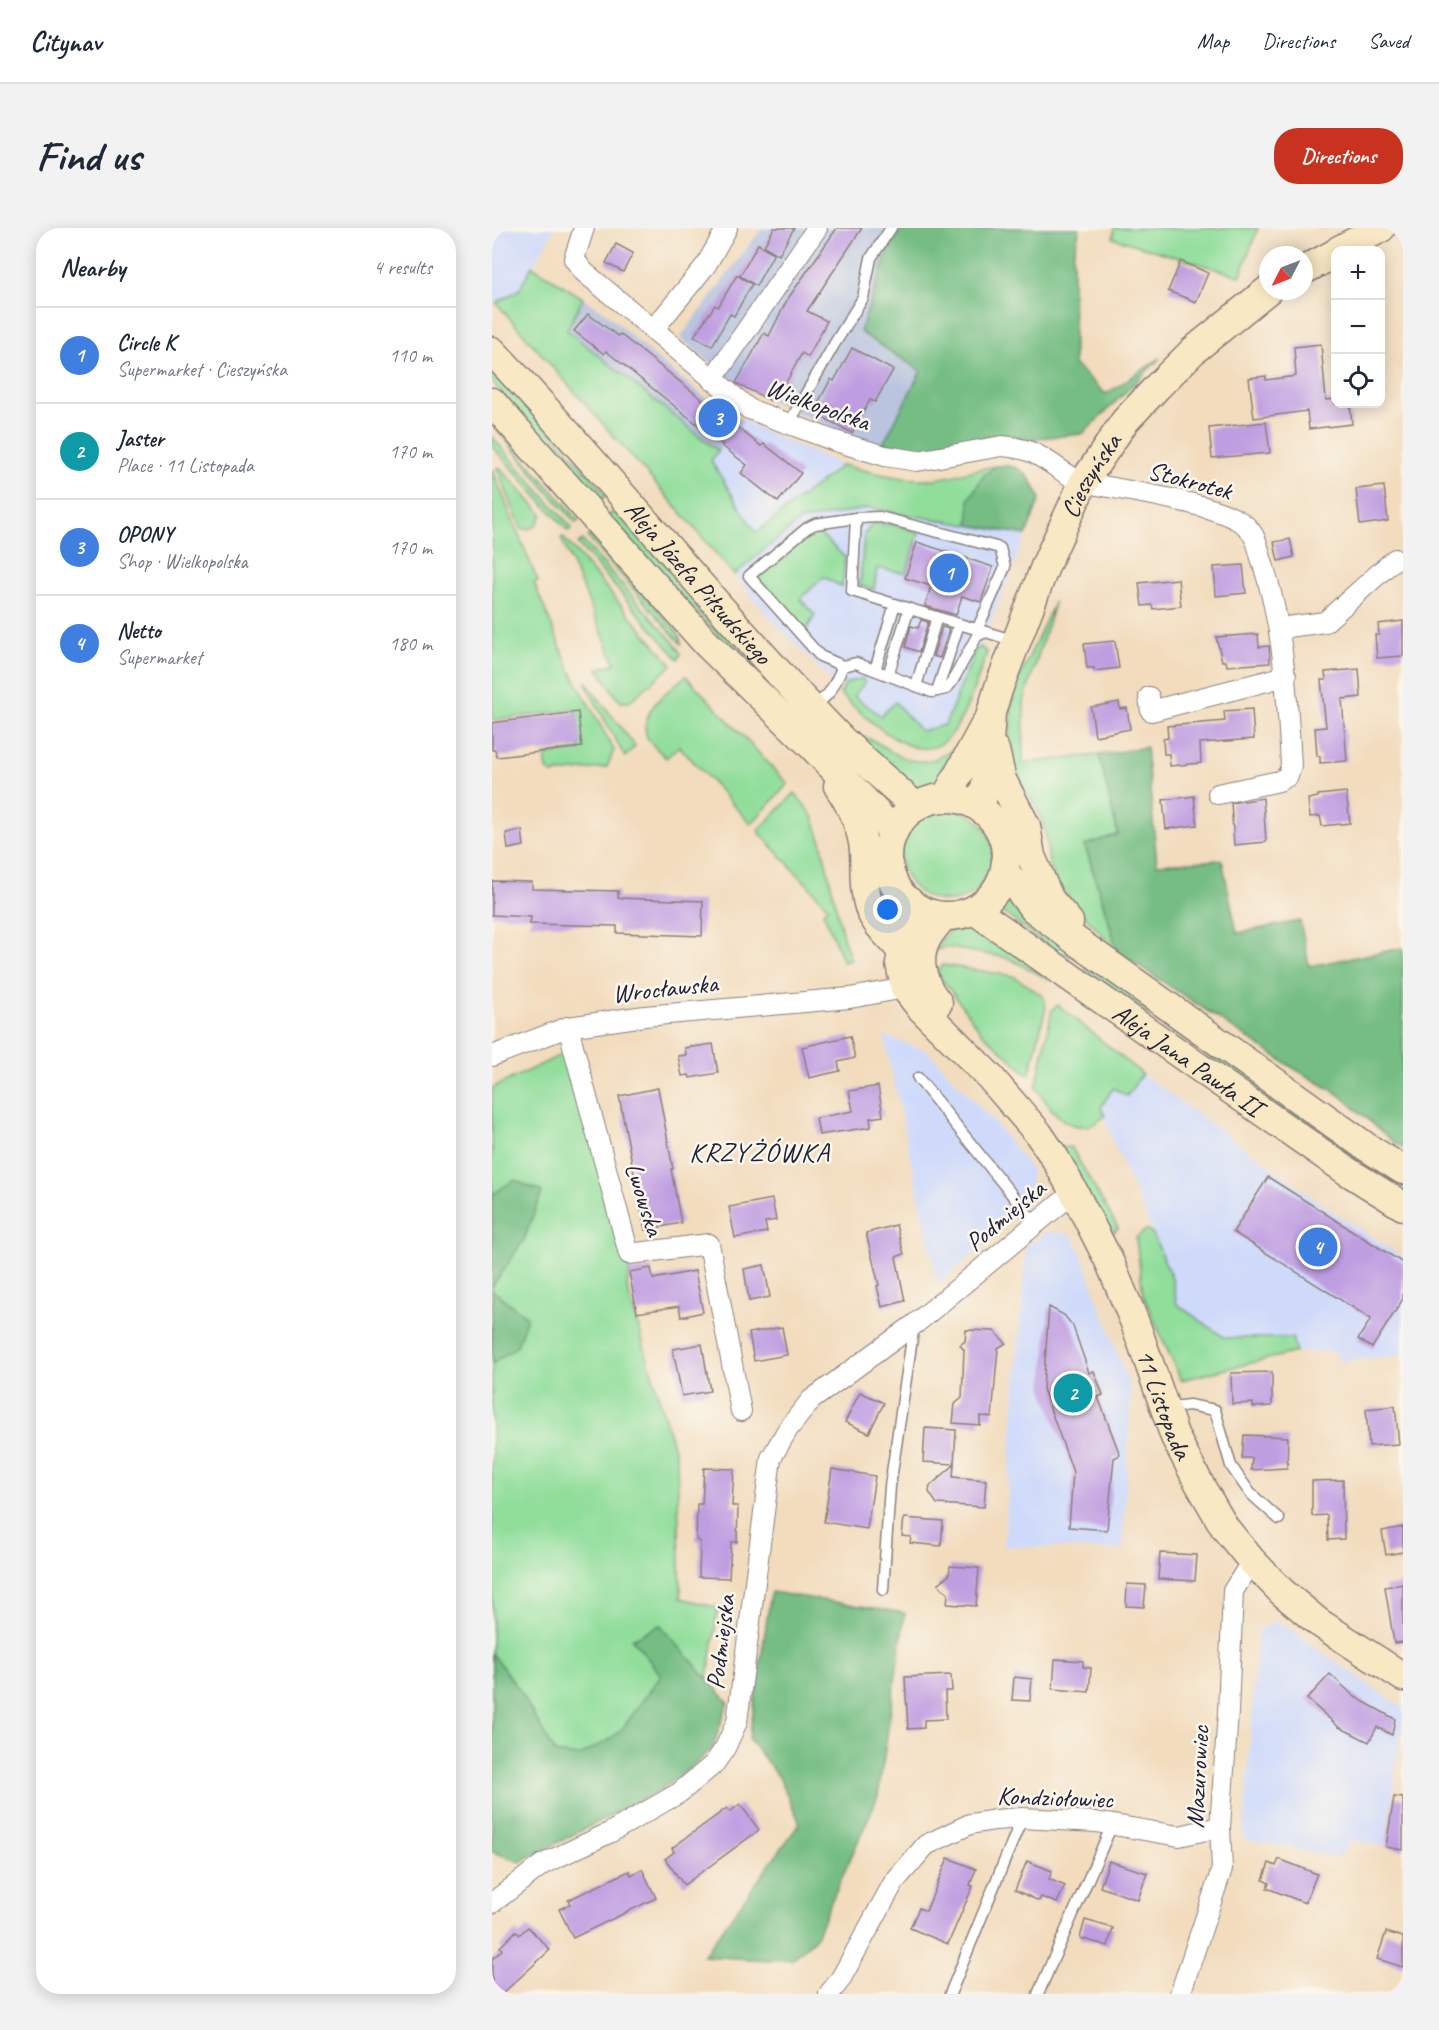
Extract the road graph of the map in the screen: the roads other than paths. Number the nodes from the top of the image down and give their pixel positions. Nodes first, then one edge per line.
1 (584, 228) edge
2 (727, 228) edge
3 (817, 228) edge
4 (891, 228) edge
5 (1381, 228) edge
6 (1348, 246) edge
7 (1331, 255) edge
8 (1313, 265) edge
9 (1259, 297) edge
10 (653, 330) junction
11 (492, 351) edge
12 (712, 380) junction
13 (492, 402) edge
14 (788, 425) junction
15 (1083, 483) junction
16 (856, 518) junction
17 (1395, 559) dead end
18 (895, 604) junction
19 (909, 609) junction
20 (937, 617) junction
21 (959, 624) junction
22 (1280, 628) junction
23 (982, 631) junction
24 (1017, 641) junction
25 (843, 666) junction
26 (875, 670) junction
27 (888, 675) junction
28 (1286, 676) junction
29 (916, 686) junction
30 (937, 691) junction
31 (1149, 697) dead end
32 (808, 704) junction
33 (991, 722) junction
34 (814, 748) junction
35 (1218, 794) dead end
36 (946, 797) junction
37 (916, 807) junction
38 (980, 808) junction
39 (893, 834) junction
40 (1005, 872) junction
41 (910, 903) junction
42 (974, 910) junction
43 (943, 917) junction
44 (901, 950) junction
45 (1108, 963) junction
46 (905, 988) junction
47 (568, 1027) junction
48 (492, 1056) edge
49 (989, 1076) junction
50 (918, 1078) dead end
51 (1403, 1170) edge
52 (1074, 1192) junction
53 (1403, 1206) edge
54 (1033, 1227) junction
55 (915, 1324) junction
56 (1165, 1408) junction
57 (741, 1411) dead end
58 (1279, 1519) dead end
59 (1252, 1561) junction
60 (883, 1590) dead end
61 (1403, 1677) edge
62 (1022, 1818) junction
63 (1112, 1825) junction
64 (1220, 1827) junction
65 (492, 1903) edge
66 (829, 1994) edge
67 (950, 1994) edge
68 (1038, 1994) edge
69 (1180, 1994) edge

1 - 10 street, Wielkopolska
2 - 10 street
3 - 12 street
4 - 14 lane
5 - 6 main road
7 - 8 main road
9 - 15 main road, Cieszyńska
10 - 12 street, Wielkopolska
11 - 32 main road, Aleja Józefa Piłsudskiego
12 - 14 street, Wielkopolska
13 - 34 main road, Aleja Józefa Piłsudskiego
14 - 15 street, Wielkopolska
15 - 22 street, Stokrotek
15 - 24 main road, Cieszyńska
16 - 18 lane
16 - 23 lane
16 - 25 lane
17 - 22 street
18 - 19 lane
18 - 26 lane
19 - 20 lane
19 - 27 lane
20 - 21 lane
20 - 29 lane
21 - 23 lane
21 - 30 lane
22 - 28 street, Stokrotek
23 - 24 lane
23 - 30 lane
24 - 33 main road, Cieszyńska
25 - 26 lane
25 - 32 lane
26 - 27 lane
27 - 29 lane
28 - 31 street
28 - 35 street, Stokrotek
29 - 30 lane
32 - 37 main road, Aleja Józefa Piłsudskiego
33 - 36 main road, Cieszyńska
33 - 38 main road, Cieszyńska
33 - 45 main road
34 - 39 main road, Aleja Józefa Piłsudskiego
34 - 44 main road
36 - 37 main road
36 - 38 main road
37 - 39 main road
38 - 40 main road
39 - 41 main road
40 - 42 main road
40 - 45 main road, Aleja Jana Pawła II
41 - 43 main road
41 - 44 main road
42 - 43 main road
42 - 53 main road, Aleja Jana Pawła II
43 - 49 main road, 11 Listopada
44 - 46 main road
45 - 51 main road, Aleja Jana Pawła II
46 - 47 street, Wrocławska
46 - 49 main road, 11 Listopada
47 - 48 street, Wrocławska
47 - 57 street, Lwowska
49 - 52 main road, 11 Listopada
50 - 54 lane
52 - 54 street, Podmiejska
52 - 56 main road, 11 Listopada
54 - 55 street, Podmiejska
55 - 60 lane
55 - 65 street, Podmiejska
56 - 58 lane
56 - 59 main road, 11 Listopada
59 - 61 main road, 11 Listopada
59 - 64 street, Mazurowiec
62 - 63 street, Kondziołowiec
62 - 66 street, Kondziołowiec
62 - 67 lane
63 - 64 street, Kondziołowiec
63 - 68 lane
64 - 69 street, Mazurowiec

